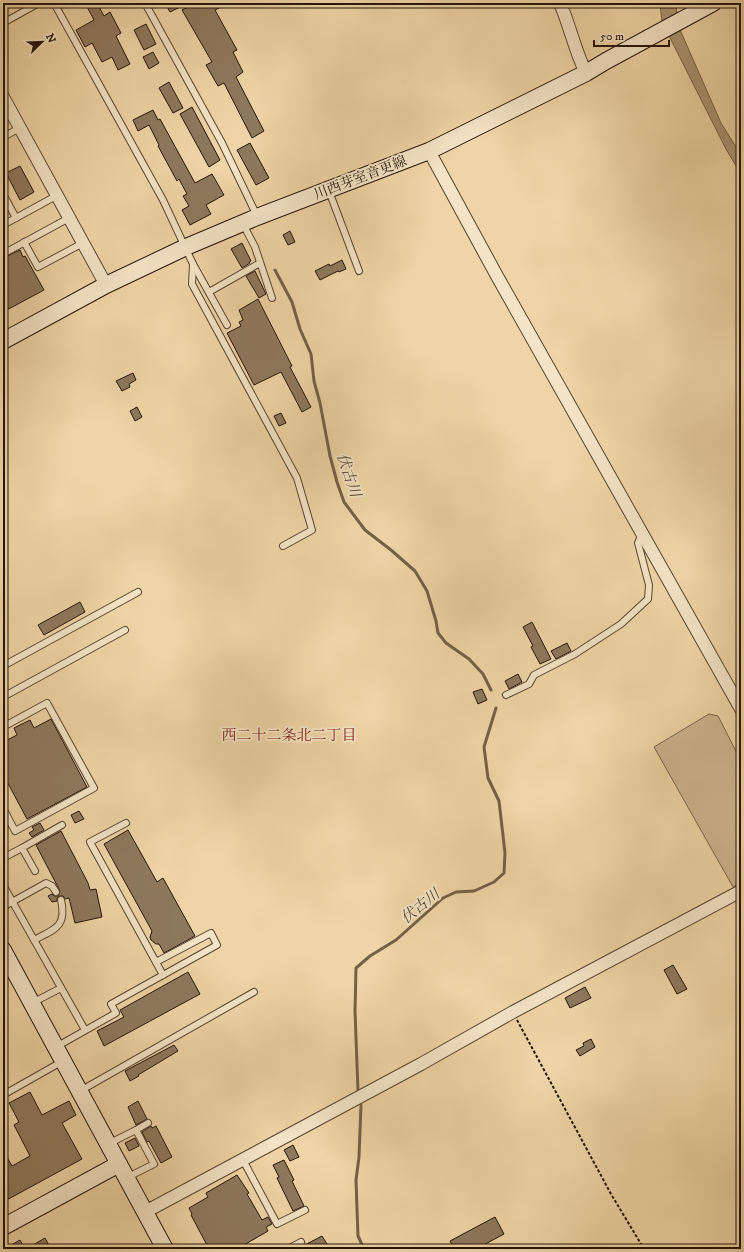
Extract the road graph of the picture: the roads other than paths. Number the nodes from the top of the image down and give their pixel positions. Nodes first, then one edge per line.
1 (39, 3) edge
2 (54, 3) edge
3 (145, 3) edge
4 (560, 3) edge
5 (713, 3) edge
6 (3, 23) edge
7 (586, 73) junction
8 (4, 100) edge
9 (20, 128) junction
10 (3, 137) edge
11 (429, 151) junction
12 (328, 189) junction
13 (3, 194) edge
14 (56, 196) junction
15 (257, 216) junction
16 (16, 218) junction
17 (69, 218) junction
18 (242, 223) junction
19 (3, 225) edge
20 (24, 242) junction
21 (82, 242) junction
22 (186, 247) junction
23 (3, 254) edge
24 (260, 263) junction
25 (193, 264) junction
26 (359, 271) dead end
27 (106, 285) junction
28 (209, 292) junction
29 (272, 298) dead end
30 (227, 325) dead end
31 (3, 341) edge
32 (642, 532) junction
33 (283, 546) dead end
34 (138, 592) dead end
35 (124, 630) dead end
36 (3, 666) edge
37 (506, 695) dead end
38 (3, 697) edge
39 (741, 709) edge
40 (3, 727) edge
41 (3, 808) edge
42 (126, 822) dead end
43 (62, 825) dead end
44 (22, 848) junction
45 (3, 858) edge
46 (35, 871) dead end
47 (3, 885) edge
48 (741, 891) edge
49 (56, 892) dead end
50 (61, 900) dead end
51 (12, 902) junction
52 (3, 907) edge
53 (34, 940) junction
54 (3, 950) edge
55 (156, 962) junction
56 (163, 975) junction
57 (61, 988) junction
58 (254, 992) dead end
59 (32, 1004) junction
60 (85, 1030) junction
61 (56, 1047) junction
62 (63, 1061) junction
63 (80, 1091) junction
64 (3, 1094) edge
65 (148, 1123) dead end
66 (136, 1130) junction
67 (108, 1144) junction
68 (243, 1160) junction
69 (119, 1164) junction
70 (127, 1178) junction
71 (305, 1210) dead end
72 (145, 1212) junction
73 (5, 1224) edge
74 (301, 1242) dead end
75 (165, 1249) edge
76 (288, 1249) edge

1 - 6 lane
2 - 22 lane
3 - 15 lane
4 - 7 street
5 - 7 main road, 川西芽室音更線
7 - 11 main road, 川西芽室音更線
8 - 9 street
9 - 10 lane
9 - 14 street
11 - 12 main road, 川西芽室音更線
11 - 32 street
12 - 15 main road, 川西芽室音更線
12 - 26 lane
13 - 16 lane
14 - 16 lane
14 - 17 street
15 - 18 main road, 川西芽室音更線
16 - 19 lane
17 - 20 lane
17 - 21 street
18 - 22 main road, 川西芽室音更線
18 - 24 lane
20 - 21 lane
20 - 23 lane
21 - 27 street
22 - 25 lane
22 - 27 main road, 川西芽室音更線
24 - 28 lane
24 - 29 lane
25 - 28 lane
25 - 33 lane
27 - 31 main road, 川西芽室音更線
28 - 30 lane
32 - 37 lane
32 - 39 street
34 - 36 lane
35 - 38 lane
40 - 41 lane
42 - 55 lane
43 - 44 lane
44 - 45 lane
44 - 46 lane
47 - 51 lane
48 - 68 street
49 - 51 lane
50 - 53 lane
51 - 52 lane
51 - 53 lane
53 - 57 lane
54 - 59 main road
55 - 56 lane
55 - 56 lane
56 - 60 lane
57 - 59 lane
57 - 60 lane
58 - 63 lane
59 - 61 main road
60 - 61 lane
61 - 62 main road
62 - 63 main road
62 - 64 lane
63 - 67 main road
65 - 66 lane
66 - 67 lane
66 - 70 lane
67 - 69 main road
68 - 71 lane
68 - 72 street
69 - 70 main road
69 - 73 main road
70 - 72 main road
72 - 75 main road
74 - 76 lane

